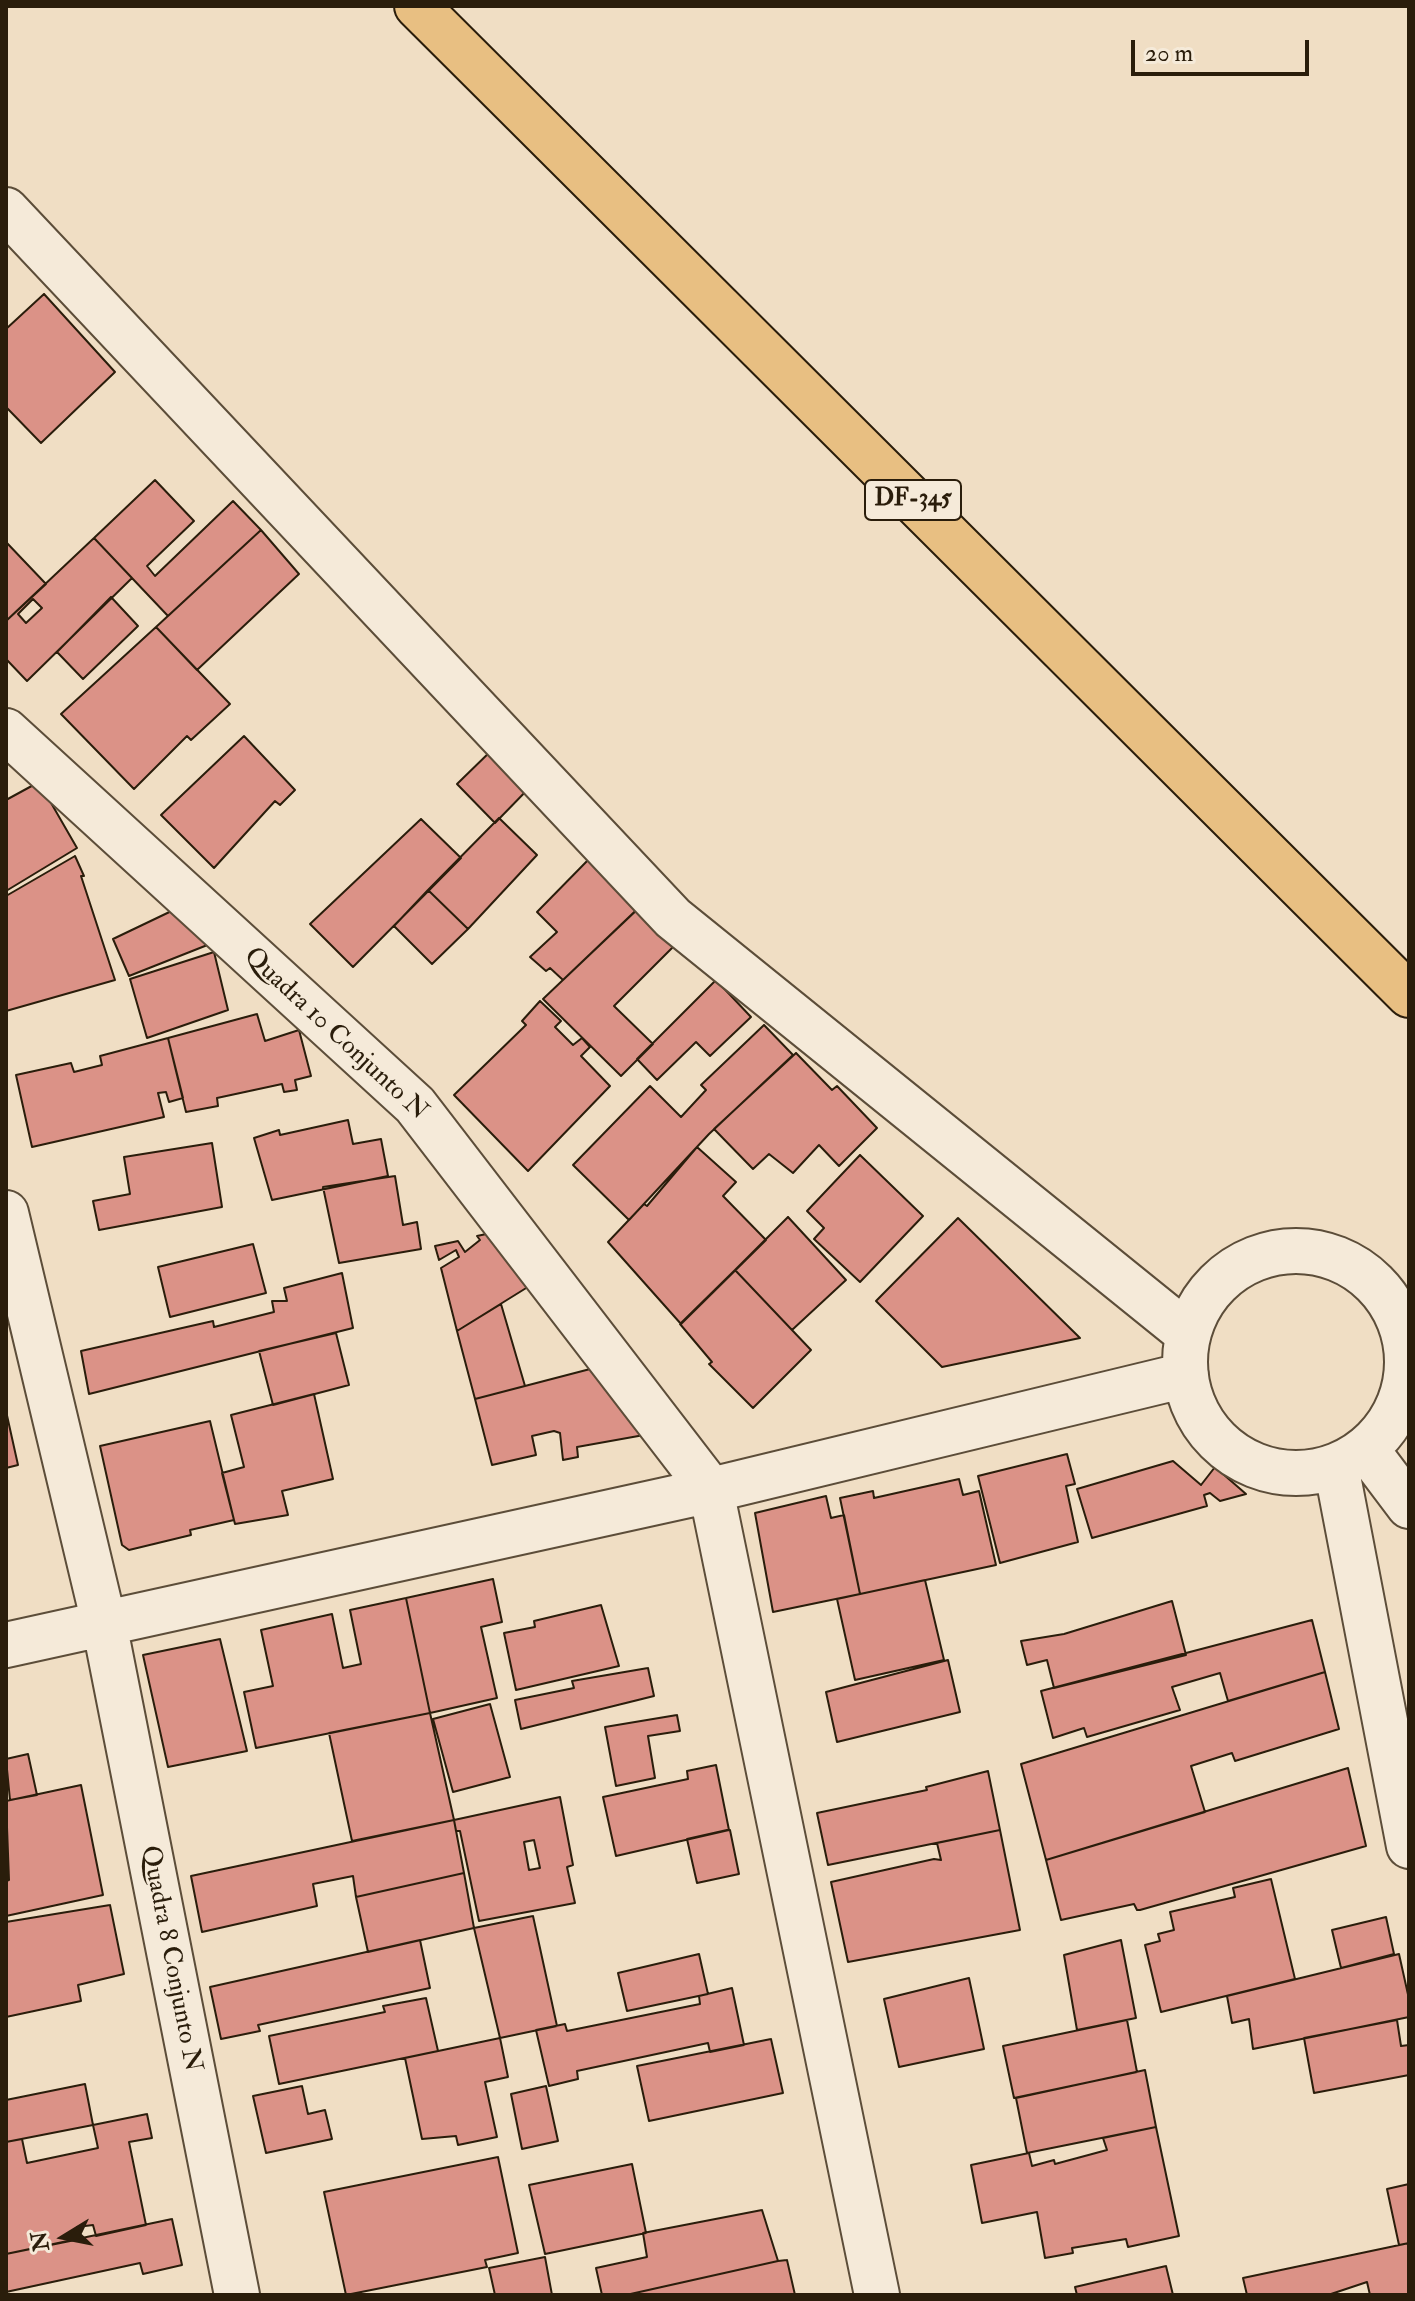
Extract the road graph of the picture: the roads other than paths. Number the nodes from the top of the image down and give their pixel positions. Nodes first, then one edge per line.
1 (417, 6) edge
2 (6, 210) edge
3 (6, 731) edge
4 (1409, 995) edge
5 (6, 1213) edge
6 (1187, 1355) junction
7 (1351, 1458) junction
8 (711, 1490) junction
9 (1409, 1506) edge
10 (104, 1623) junction
11 (6, 1645) edge
12 (1409, 1846) edge
13 (237, 2295) edge
14 (877, 2295) edge

1 - 4 main road, DF-345 / DF-345
2 - 6 street
3 - 8 street, Quadra 10 Conjunto N
5 - 10 street
6 - 7 street
6 - 7 street
6 - 8 street
7 - 9 street
7 - 12 street
8 - 10 street
8 - 14 street
10 - 11 street
10 - 13 street, Quadra 8 Conjunto N

